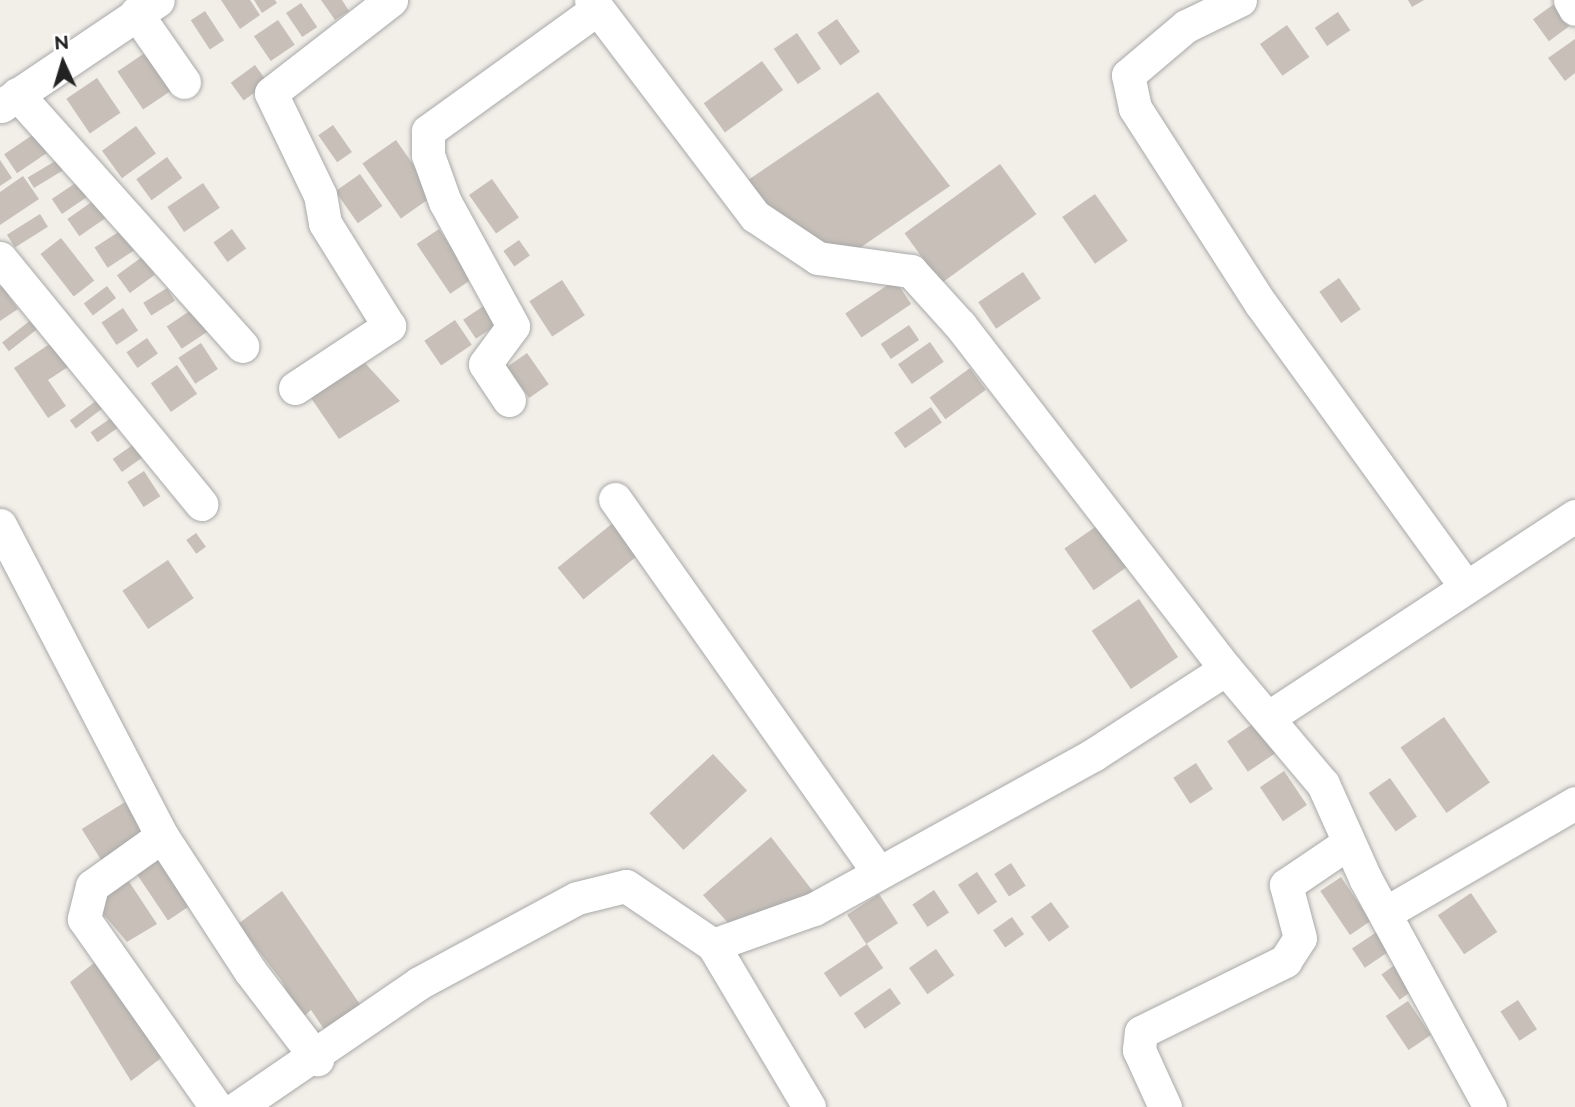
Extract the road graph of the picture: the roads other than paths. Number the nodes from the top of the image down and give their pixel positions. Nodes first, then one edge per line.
1 (391, 0) edge
2 (1240, 0) edge
3 (1570, 0) edge
4 (594, 5) edge
5 (147, 6) edge
6 (1575, 9) edge
7 (184, 82) dead end
8 (9, 100) edge
9 (0, 258) edge
10 (242, 346) dead end
11 (295, 388) dead end
12 (509, 400) dead end
13 (615, 499) dead end
14 (201, 503) dead end
15 (1575, 516) edge
16 (0, 525) edge
17 (1465, 586) junction
18 (1226, 670) junction
19 (1269, 717) junction
20 (1575, 803) edge
21 (162, 836) junction
22 (1348, 843) junction
23 (878, 872) junction
24 (1387, 912) junction
25 (713, 945) junction
26 (317, 1059) junction
27 (216, 1107) edge
28 (238, 1107) edge
29 (809, 1107) edge
30 (1165, 1107) edge
31 (1490, 1107) edge

1 - 11 street
2 - 17 street
3 - 6 street
4 - 12 street
4 - 18 street
5 - 7 street
5 - 8 street
8 - 10 street
9 - 14 street
13 - 23 street
15 - 17 street
16 - 21 street
17 - 19 street
18 - 19 street
18 - 23 street
19 - 22 street
20 - 24 street
21 - 26 street
21 - 27 street
22 - 24 street
22 - 30 street
23 - 25 street
24 - 31 street
25 - 26 street
25 - 29 street
26 - 28 street

